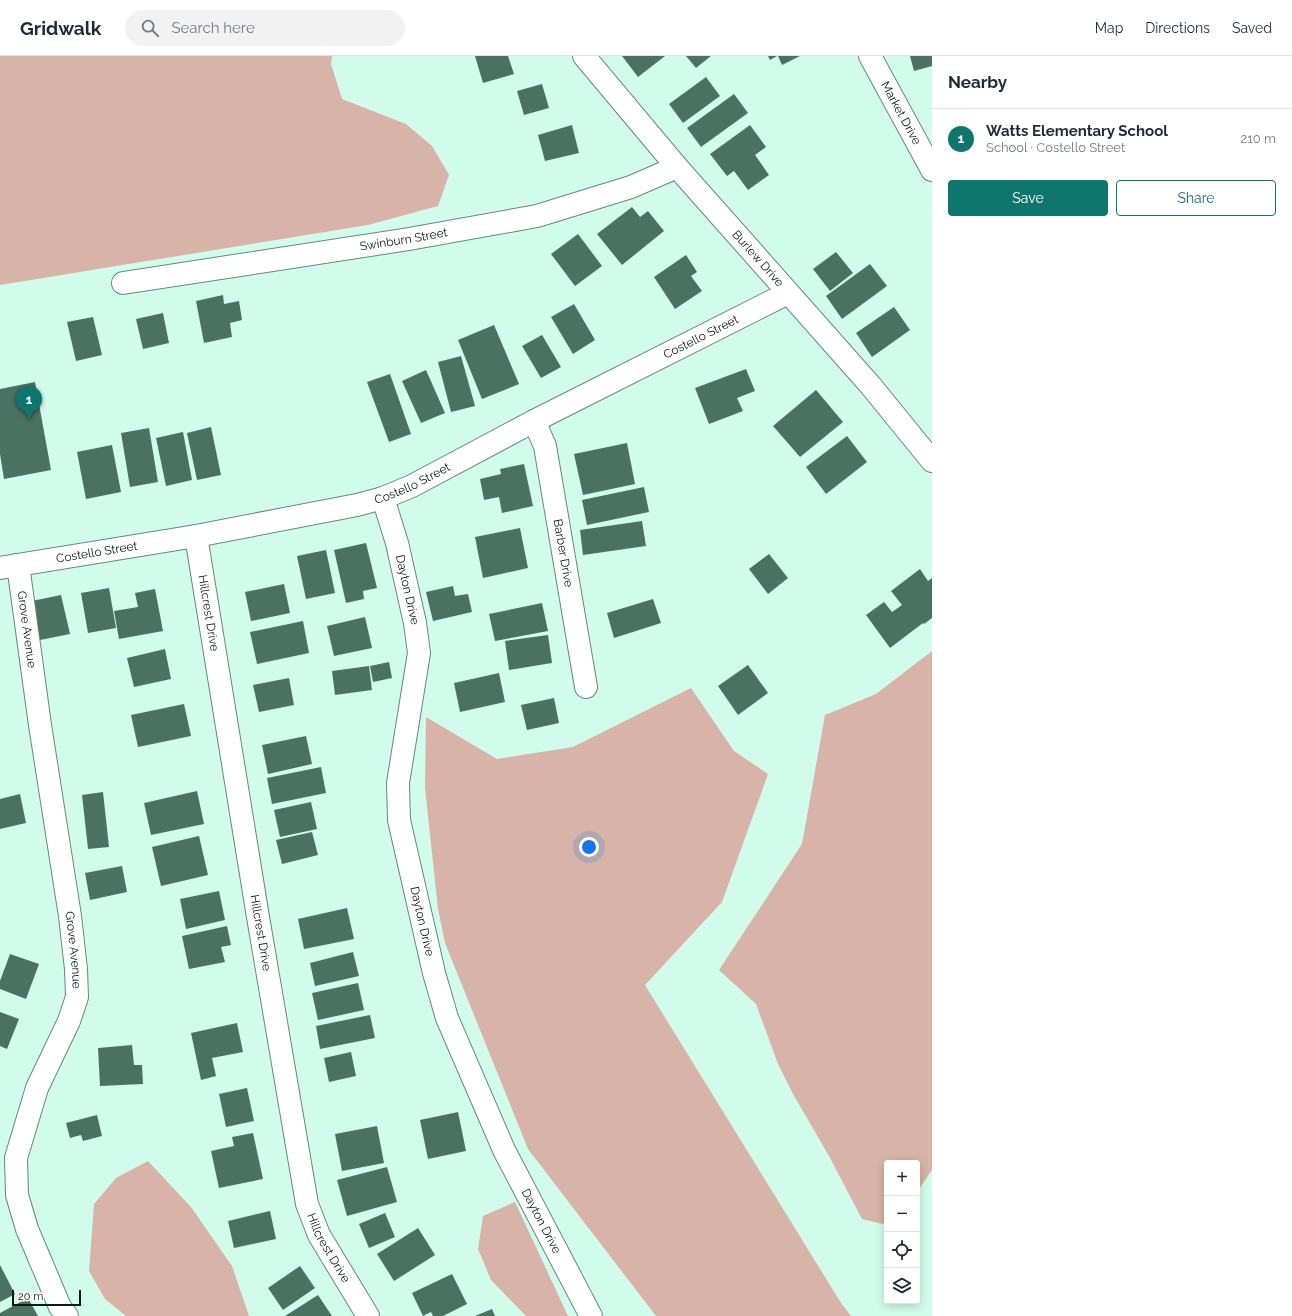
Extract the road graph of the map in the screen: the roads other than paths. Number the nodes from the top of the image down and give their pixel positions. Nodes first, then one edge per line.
1 (584, 56) edge
2 (870, 56) edge
3 (678, 167) junction
4 (932, 170) edge
5 (123, 282) dead end
6 (788, 293) junction
7 (534, 421) junction
8 (932, 461) edge
9 (383, 498) junction
10 (196, 536) junction
11 (9, 566) edge
12 (586, 687) dead end
13 (67, 1316) edge
14 (368, 1316) edge
15 (591, 1316) edge

1 - 3 street, Burlew Drive
2 - 4 street, Market Drive
3 - 5 street, Swinburn Street
3 - 6 street, Burlew Drive
6 - 7 street, Costello Street
6 - 8 street, Burlew Drive
7 - 9 street, Costello Street
7 - 12 street, Barber Drive
9 - 10 street, Costello Street
9 - 15 street, Dayton Drive
10 - 11 street, Costello Street
10 - 14 street, Hillcrest Drive
11 - 13 street, Grove Avenue

